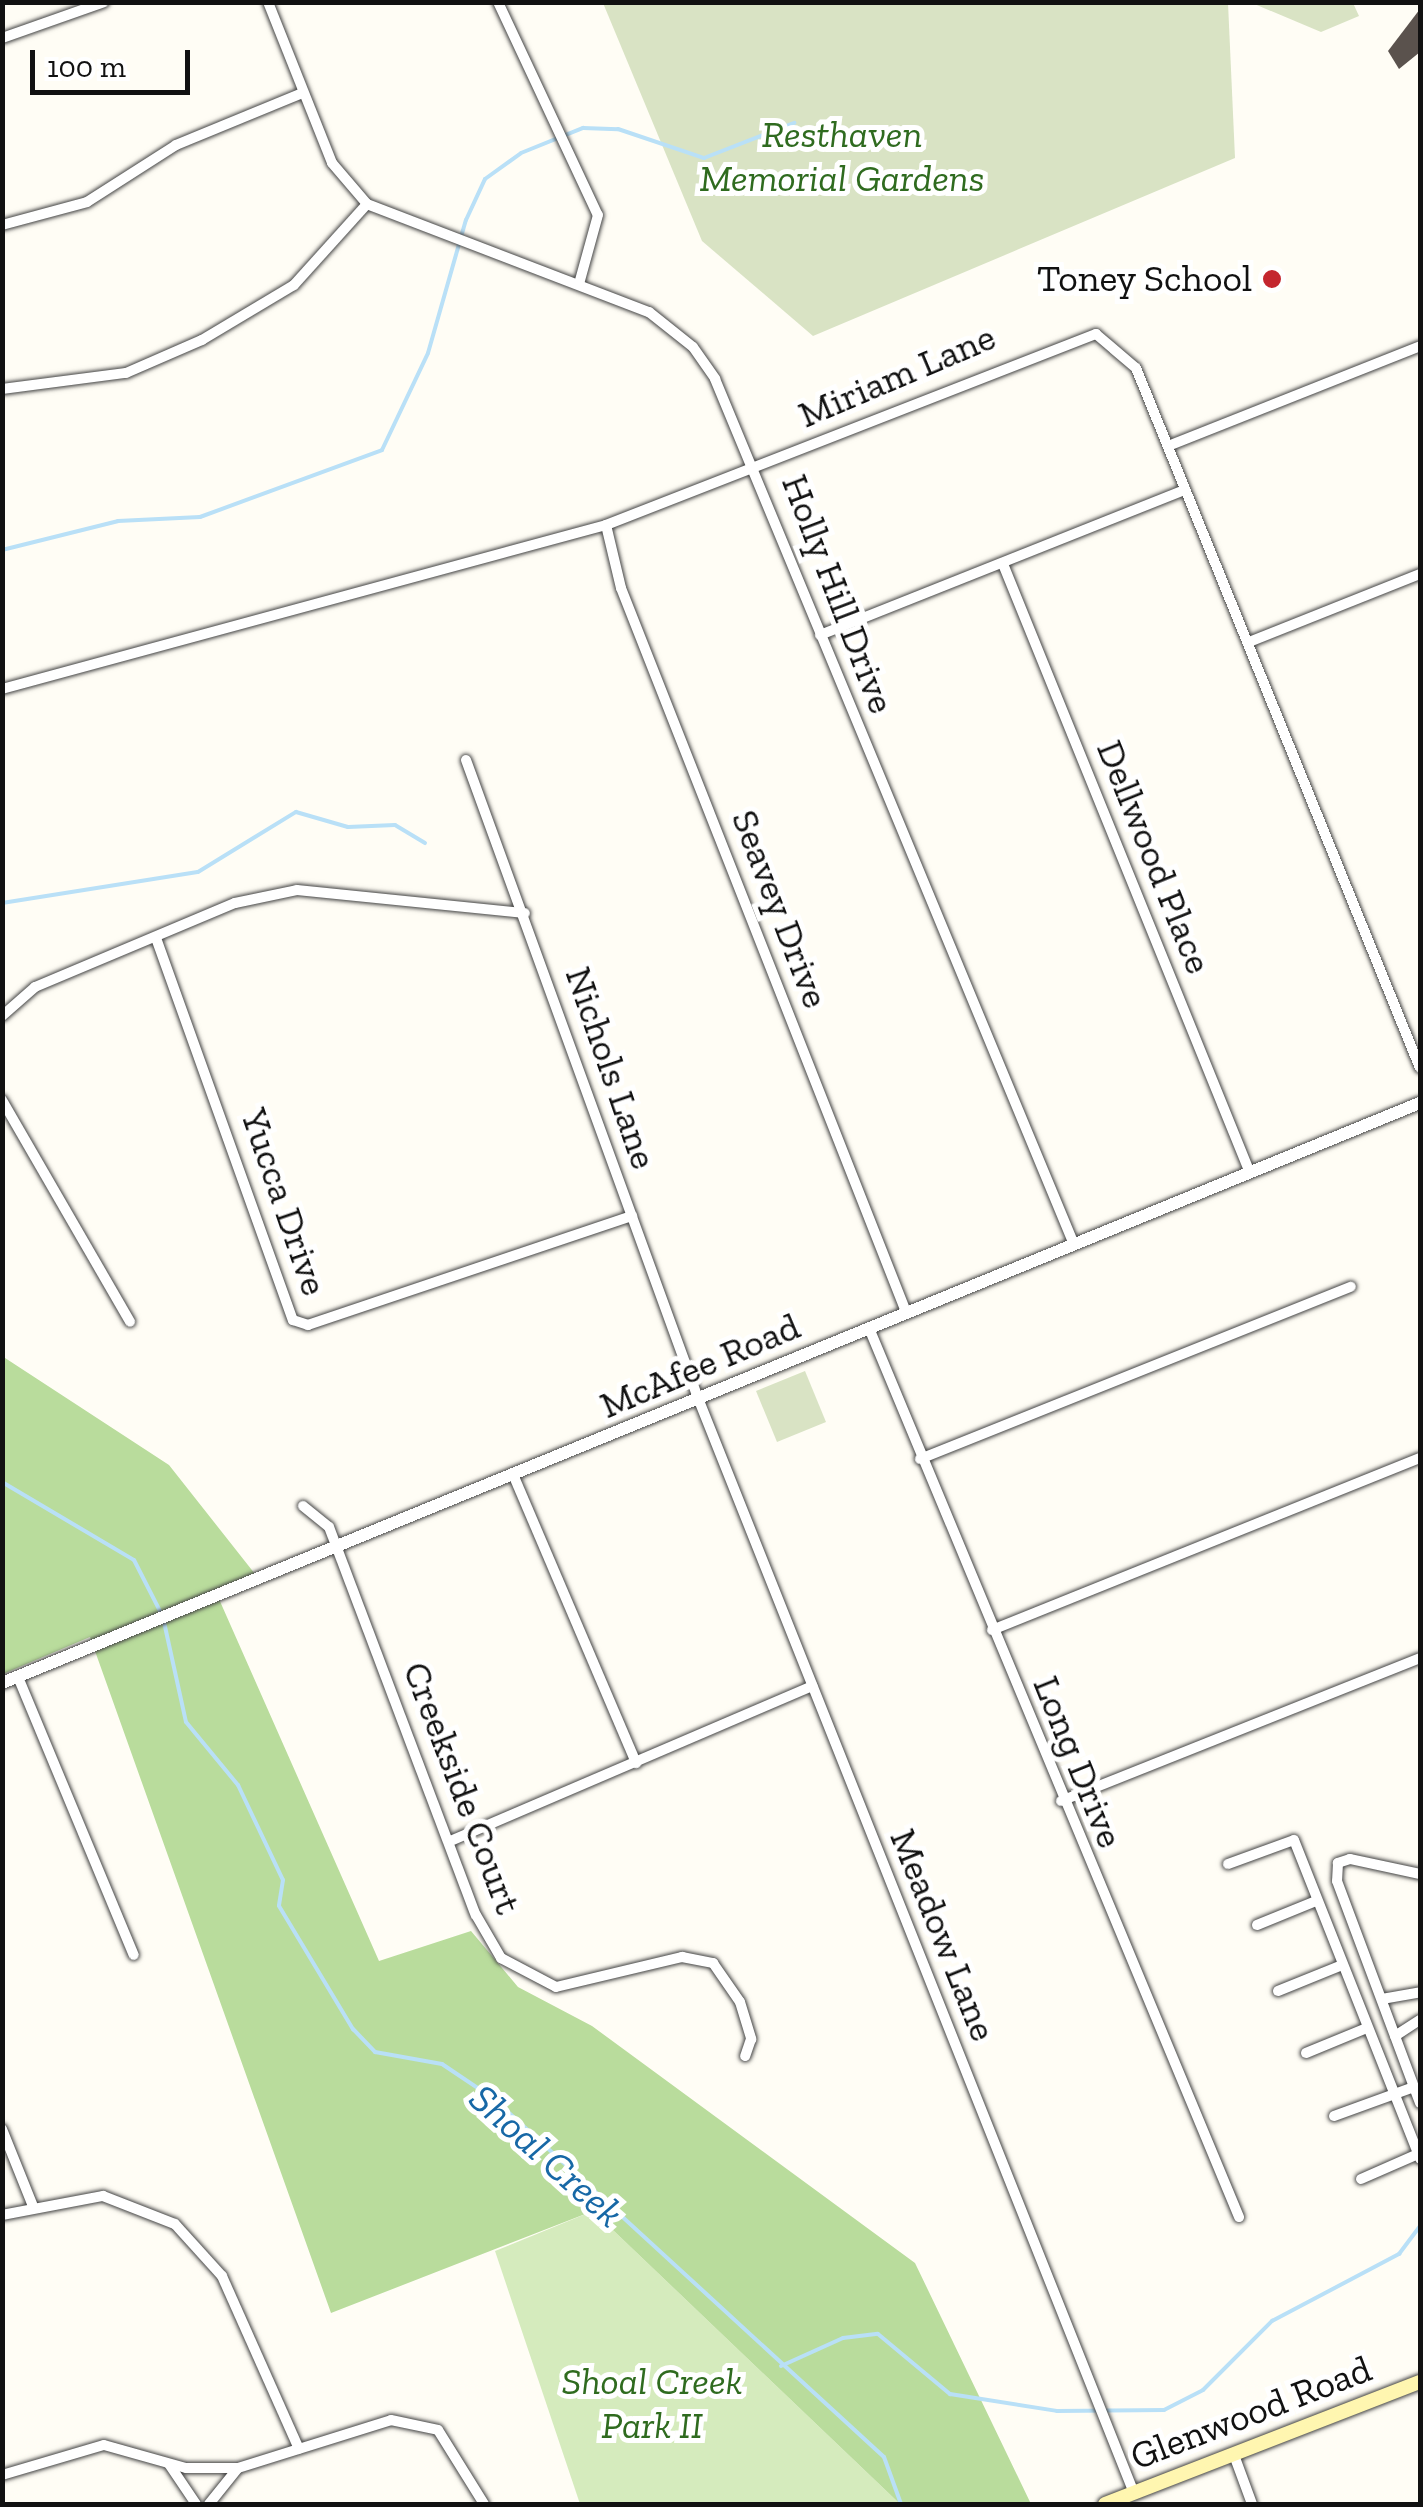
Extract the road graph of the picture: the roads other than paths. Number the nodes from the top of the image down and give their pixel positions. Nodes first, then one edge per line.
1 (104, 2) edge
2 (268, 2) edge
3 (498, 2) edge
4 (2, 38) edge
5 (302, 93) junction
6 (366, 204) junction
7 (2, 225) edge
8 (579, 284) junction
9 (1420, 346) edge
10 (2, 389) edge
11 (1168, 446) junction
12 (756, 468) junction
13 (1185, 490) junction
14 (606, 525) junction
15 (1003, 564) junction
16 (1420, 574) edge
17 (820, 635) junction
18 (1249, 642) junction
19 (2, 689) edge
20 (466, 760) dead end
21 (525, 914) junction
22 (156, 938) junction
23 (2, 1016) edge
24 (1420, 1068) edge
25 (2, 1100) edge
26 (1420, 1102) edge
27 (1250, 1173) junction
28 (632, 1216) junction
29 (1074, 1242) junction
30 (1350, 1288) dead end
31 (906, 1312) junction
32 (130, 1322) dead end
33 (868, 1328) junction
34 (698, 1398) junction
35 (1420, 1458) edge
36 (920, 1459) junction
37 (516, 1479) junction
38 (302, 1506) dead end
39 (339, 1552) junction
40 (992, 1630) junction
41 (1420, 1658) edge
42 (18, 1677) junction
43 (2, 1683) edge
44 (812, 1686) junction
45 (636, 1762) junction
46 (1061, 1801) junction
47 (453, 1840) junction
48 (1228, 1864) dead end
49 (1420, 1874) edge
50 (1316, 1901) junction
51 (1257, 1925) dead end
52 (134, 1955) dead end
53 (1342, 1965) junction
54 (1278, 1991) dead end
55 (1420, 1992) edge
56 (1382, 1999) junction
57 (1420, 2020) edge
58 (1368, 2028) junction
59 (1395, 2036) junction
60 (1400, 2050) junction
61 (1306, 2053) dead end
62 (745, 2056) dead end
63 (1380, 2058) junction
64 (1414, 2087) junction
65 (1394, 2093) junction
66 (1420, 2103) edge
67 (1334, 2116) dead end
68 (2, 2129) edge
69 (1416, 2138) edge
70 (1420, 2156) edge
71 (1360, 2179) dead end
72 (33, 2206) junction
73 (2, 2215) edge
74 (1239, 2218) dead end
75 (1420, 2382) edge
76 (299, 2449) junction
77 (1234, 2455) junction
78 (167, 2462) junction
79 (238, 2468) junction
80 (2, 2475) edge
81 (1134, 2493) junction
82 (196, 2504) edge
83 (209, 2504) edge
84 (484, 2504) edge
85 (1105, 2504) edge
86 (1252, 2504) edge

1 - 4 street
2 - 5 street, Holly Hill Drive
3 - 8 street
5 - 6 street, Holly Hill Drive
5 - 7 street
6 - 8 street, Holly Hill Drive
6 - 10 street
8 - 12 street, Holly Hill Drive
9 - 11 street
11 - 12 street, Miriam Lane
11 - 13 street, Miriam Lane
12 - 14 street, Miriam Lane
12 - 17 street, Holly Hill Drive
13 - 15 street
13 - 18 street, Miriam Lane
14 - 19 street, Miriam Lane
14 - 31 street, Seavey Drive
15 - 17 street
15 - 27 street, Dellwood Place
16 - 18 street
17 - 29 street, Holly Hill Drive
18 - 24 street, Miriam Lane
20 - 21 street, Nichols Lane
21 - 22 street
21 - 28 street, Nichols Lane
22 - 23 street
22 - 28 street, Yucca Drive
25 - 32 street
26 - 27 street, McAfee Road
27 - 29 street, McAfee Road
28 - 34 street, Nichols Lane
29 - 31 street, McAfee Road
30 - 36 street
31 - 33 street, McAfee Road
33 - 34 street, McAfee Road
33 - 36 street, Long Drive
34 - 37 street, McAfee Road
34 - 44 street, Meadow Lane
35 - 40 street
36 - 40 street, Long Drive
37 - 39 street, McAfee Road
37 - 45 street
38 - 39 street, Creekside Court
39 - 42 street, McAfee Road
39 - 47 street, Creekside Court
40 - 46 street, Long Drive
41 - 46 street
42 - 43 street, McAfee Road
42 - 52 street
44 - 45 street
44 - 81 street, Meadow Lane
45 - 47 street
46 - 74 street, Long Drive
47 - 62 street, Creekside Court
48 - 50 street
49 - 56 street
50 - 51 street
50 - 53 street
53 - 54 street
53 - 58 street
55 - 56 street
56 - 59 street
57 - 59 street
58 - 61 street
58 - 63 street
59 - 60 street
60 - 63 street
60 - 64 street
63 - 65 street
64 - 65 street
64 - 66 street
65 - 67 street
65 - 69 street
68 - 72 street
69 - 70 street
70 - 71 street
72 - 73 street
72 - 76 street
75 - 77 main road, Glenwood Road
76 - 79 street
76 - 84 street
77 - 81 main road, Glenwood Road
77 - 86 street
78 - 79 street
78 - 80 street
78 - 82 street
79 - 83 street
81 - 85 main road, Glenwood Road

